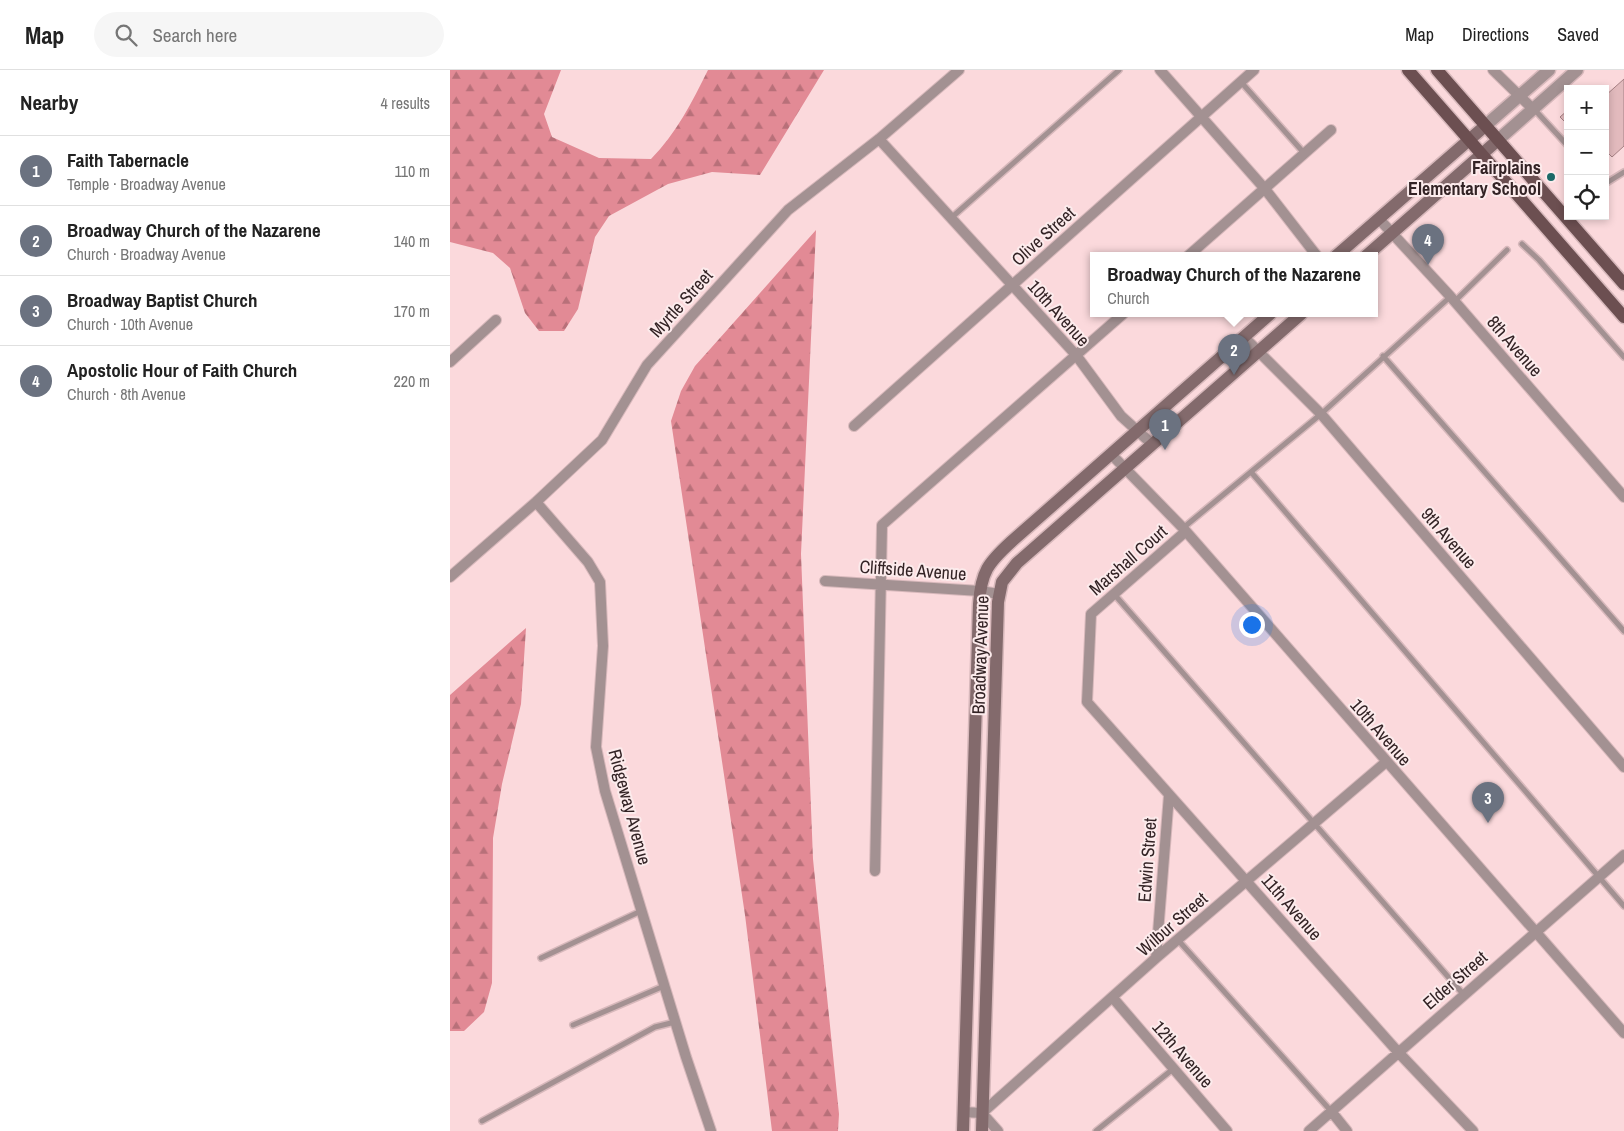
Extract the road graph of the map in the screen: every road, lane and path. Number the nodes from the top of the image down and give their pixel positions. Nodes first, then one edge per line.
1 (959, 70) edge
2 (1119, 70) edge
3 (1160, 70) edge
4 (1254, 70) edge
5 (1408, 70) edge
6 (1437, 70) edge
7 (1493, 70) edge
8 (1549, 70) edge
9 (1577, 70) edge
10 (1241, 82) junction
11 (1520, 95) junction
12 (1533, 109) junction
13 (1201, 117) junction
14 (1485, 126) junction
15 (1331, 130) dead end
16 (879, 140) junction
17 (1469, 140) junction
18 (1498, 140) junction
19 (1564, 142) edge
20 (1304, 154) junction
21 (1482, 155) junction
22 (1624, 172) edge
23 (1609, 181) edge
24 (1264, 189) junction
25 (951, 218) junction
26 (1379, 219) junction
27 (1392, 234) junction
28 (1522, 244) dead end
29 (1507, 250) dead end
30 (1193, 252) edge
31 (1314, 252) edge
32 (1341, 252) edge
33 (1371, 252) edge
34 (1624, 284) edge
35 (1012, 285) junction
36 (1452, 299) junction
37 (1119, 317) edge
38 (1267, 317) edge
39 (1298, 317) edge
40 (1624, 317) edge
41 (496, 320) dead end
42 (1244, 337) junction
43 (1258, 351) junction
44 (1076, 355) junction
45 (1383, 356) junction
46 (1624, 357) edge
47 (450, 362) edge
48 (1321, 414) junction
49 (854, 426) dead end
50 (1138, 430) junction
51 (1152, 444) junction
52 (1111, 454) junction
53 (1124, 468) junction
54 (1251, 472) junction
55 (1624, 497) edge
56 (536, 502) junction
57 (1184, 530) junction
58 (450, 577) edge
59 (825, 581) dead end
60 (882, 584) junction
61 (980, 591) junction
62 (999, 594) junction
63 (1114, 594) junction
64 (1624, 632) edge
65 (1087, 702) joint
66 (1386, 762) junction
67 (1624, 767) edge
68 (1169, 795) junction
69 (1314, 824) junction
70 (1624, 855) edge
71 (876, 871) dead end
72 (1598, 877) junction
73 (1247, 880) junction
74 (1624, 906) edge
75 (642, 911) junction
76 (1536, 932) junction
77 (1178, 940) junction
78 (541, 958) dead end
79 (1156, 958) junction
80 (664, 985) junction
81 (1464, 995) junction
82 (1113, 998) junction
83 (675, 1022) junction
84 (573, 1025) dead end
85 (1624, 1033) edge
86 (1398, 1052) junction
87 (1174, 1069) junction
88 (1331, 1111) junction
89 (964, 1112) junction
90 (982, 1113) junction
91 (482, 1121) dead end
92 (711, 1131) edge
93 (963, 1131) edge
94 (982, 1131) edge
95 (998, 1131) edge
96 (1096, 1131) edge
97 (1227, 1131) edge
98 (1309, 1131) edge
99 (1347, 1131) edge
100 (1473, 1131) edge

1 - 16 street, Myrtle Street
2 - 25 lane
3 - 13 street
4 - 10 street, Olive Street
5 - 17 main road
6 - 14 main road
7 - 11 street
8 - 11 street
9 - 12 street
10 - 13 street, Olive Street
10 - 20 lane
11 - 12 street
11 - 14 street
12 - 18 street
12 - 19 lane
13 - 24 street
13 - 35 street, Olive Street
14 - 17 main road
14 - 18 main road
15 - 20 street
16 - 25 street, 10th Avenue
16 - 56 street, Myrtle Street
17 - 21 main road
17 - 26 main road
18 - 21 main road
18 - 34 main road
20 - 24 street
21 - 27 main road
21 - 40 main road
22 - 23 lane
24 - 30 street
24 - 31 street
25 - 35 street, 10th Avenue
26 - 27 street, 8th Avenue
26 - 32 main road
27 - 33 main road
27 - 36 street, 8th Avenue
28 - 46 lane
29 - 36 lane
35 - 44 street, 10th Avenue
35 - 49 street, Olive Street
36 - 45 lane
36 - 55 street, 8th Avenue
37 - 44 street
38 - 42 main road, Broadway Avenue
39 - 43 main road, Broadway Avenue
41 - 47 street
42 - 43 street, 9th Avenue
42 - 50 main road, Broadway Avenue
43 - 48 street, 9th Avenue
43 - 51 main road, Broadway Avenue
44 - 50 street, 10th Avenue
44 - 60 street
45 - 48 lane
45 - 64 lane
48 - 54 lane
48 - 67 street, 9th Avenue
50 - 51 street, 10th Avenue
50 - 52 main road, Broadway Avenue
51 - 53 main road, Broadway Avenue
52 - 53 street, 10th Avenue
52 - 61 main road, Broadway Avenue
53 - 57 street, 10th Avenue
53 - 62 main road, Broadway Avenue
54 - 57 lane
54 - 72 lane
56 - 58 street, Myrtle Street
56 - 75 street, Ridgeway Avenue
57 - 63 street, Marshall Court
57 - 66 street, 10th Avenue
59 - 60 street, Cliffside Avenue
60 - 61 street, Cliffside Avenue
60 - 71 street
61 - 62 street, Cliffside Avenue
61 - 89 main road, Broadway Avenue
62 - 90 main road, Broadway Avenue
63 - 65 street, Marshall Court
63 - 69 lane
65 - 68 street, 11th Avenue
66 - 69 street, Wilbur Street
66 - 76 street, 10th Avenue
68 - 73 street, 11th Avenue
68 - 79 street, Edwin Street
69 - 73 street, Wilbur Street
69 - 81 lane
70 - 72 street, Elder Street
72 - 74 lane
72 - 76 street, Elder Street
73 - 77 street, Wilbur Street
73 - 86 street, 11th Avenue
75 - 78 lane
75 - 80 street, Ridgeway Avenue
76 - 81 street, Elder Street
76 - 85 street, 10th Avenue
77 - 79 street, Wilbur Street
77 - 88 lane
79 - 82 street, Wilbur Street
80 - 83 street, Ridgeway Avenue
80 - 84 lane
81 - 86 street, Elder Street
82 - 87 street, 12th Avenue
82 - 90 street, Wilbur Street
83 - 91 lane
83 - 92 street, Ridgeway Avenue
86 - 88 street, Elder Street
86 - 100 street, 11th Avenue
87 - 96 lane
87 - 97 street, 12th Avenue
88 - 98 street, Elder Street
88 - 99 street
89 - 90 street
89 - 93 main road, Broadway Avenue
90 - 94 main road, Broadway Avenue
90 - 95 street

